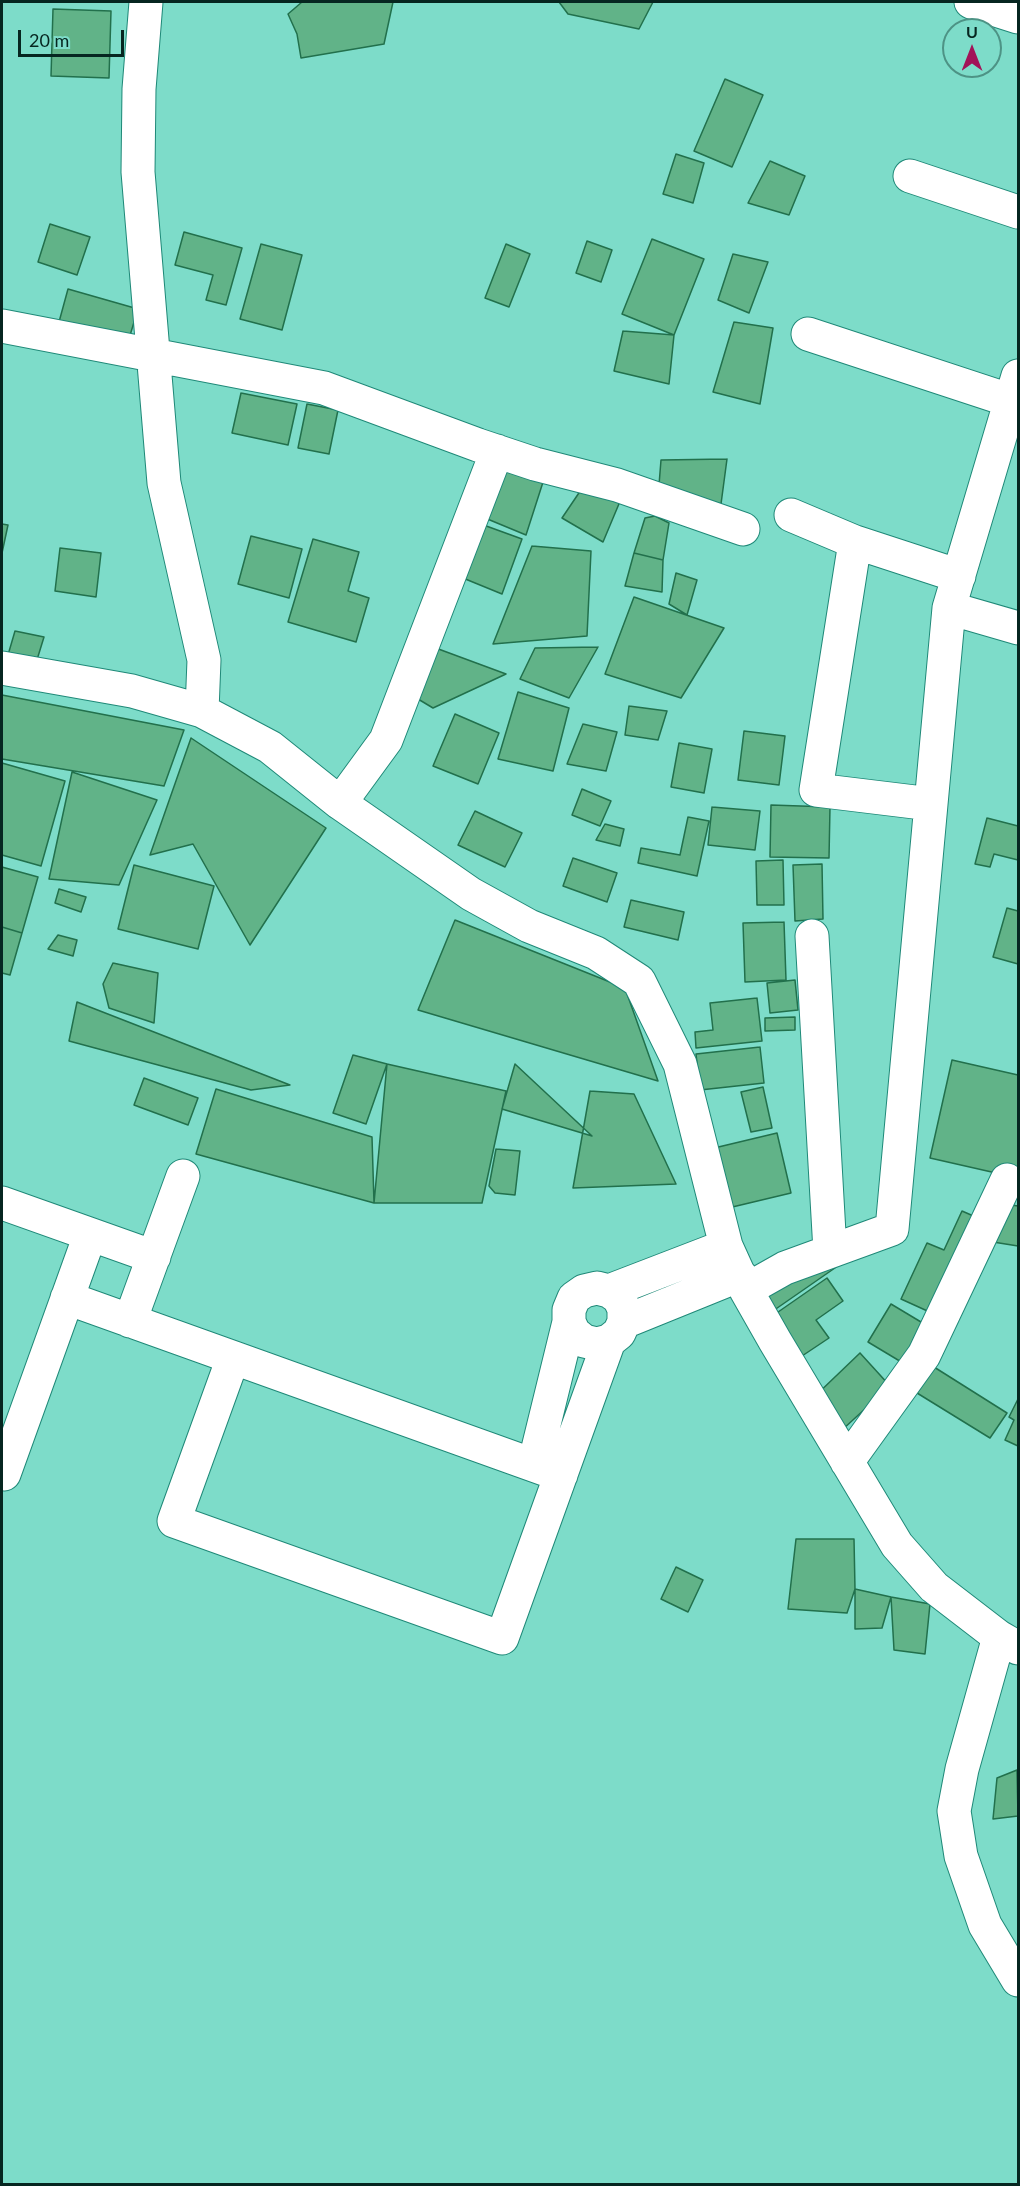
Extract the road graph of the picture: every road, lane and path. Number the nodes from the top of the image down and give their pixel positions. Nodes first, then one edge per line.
1 (146, 2) edge
2 (971, 2) edge
3 (1018, 17) edge
4 (910, 176) dead end
5 (1018, 212) edge
6 (2, 326) edge
7 (808, 334) dead end
8 (155, 356) junction
9 (1016, 394) edge
10 (497, 451) junction
11 (791, 515) dead end
12 (742, 529) dead end
13 (855, 542) junction
14 (959, 576) junction
15 (950, 608) junction
16 (1018, 628) edge
17 (2, 668) edge
18 (202, 711) junction
19 (340, 803) junction
20 (931, 804) junction
21 (812, 936) dead end
22 (183, 1176) dead end
23 (1007, 1180) dead end
24 (2, 1203) edge
25 (90, 1235) junction
26 (726, 1246) junction
27 (830, 1251) junction
28 (154, 1257) junction
29 (743, 1283) junction
30 (609, 1291) junction
31 (68, 1298) junction
32 (130, 1321) junction
33 (569, 1322) junction
34 (617, 1332) junction
35 (233, 1358) junction
36 (847, 1462) junction
37 (548, 1470) junction
38 (4, 1474) dead end
39 (1009, 1643) edge
40 (1018, 1980) edge

1 - 8 street
2 - 3 street
4 - 5 street
6 - 8 street
7 - 9 street
8 - 10 street
8 - 18 street
9 - 14 street
10 - 12 street
10 - 19 street
11 - 13 street
13 - 14 street
13 - 20 street
14 - 15 street
15 - 16 street
15 - 20 street
17 - 18 street
18 - 19 street
19 - 26 street
20 - 27 street
21 - 27 street
22 - 28 street
23 - 36 street
24 - 25 street
25 - 28 street
25 - 31 street
26 - 29 street
26 - 30 street
27 - 29 street
28 - 32 street
29 - 34 street
29 - 36 street
30 - 33 street
30 - 34 street
31 - 32 street
31 - 38 street
32 - 35 street
33 - 34 street
33 - 37 street
34 - 37 street
35 - 37 street
35 - 37 street
36 - 39 street
39 - 40 street

